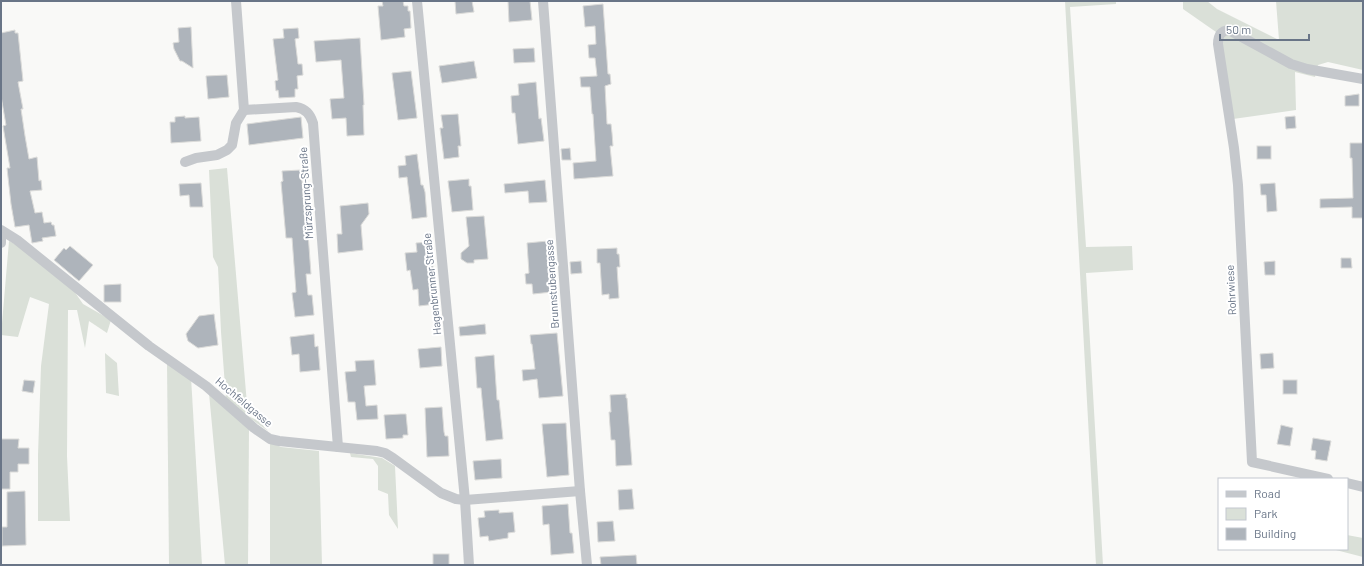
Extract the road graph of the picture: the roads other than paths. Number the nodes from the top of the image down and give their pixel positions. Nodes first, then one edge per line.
1 (236, 1) edge
2 (417, 1) edge
3 (543, 1) edge
4 (1363, 79) edge
5 (244, 110) junction
6 (185, 162) dead end
7 (1, 230) edge
8 (1, 237) edge
9 (1, 243) edge
10 (338, 447) junction
11 (1324, 478) edge
12 (1348, 483) edge
13 (1363, 487) edge
14 (580, 491) junction
15 (465, 500) junction
16 (469, 565) edge
17 (587, 565) edge

1 - 5 street
2 - 15 street, Hagenbrunner Straße
3 - 14 street, Brunnstubengasse
4 - 11 street, Rohrwiese
5 - 6 street
5 - 10 street, Mürzsprung-Straße
7 - 10 street, Hochfeldgasse
8 - 9 street
10 - 15 street, Hochfeldgasse
12 - 13 street
14 - 15 street, Hochfeldgasse
14 - 17 street, Brunnstubengasse
15 - 16 street, Hagenbrunner Straße

